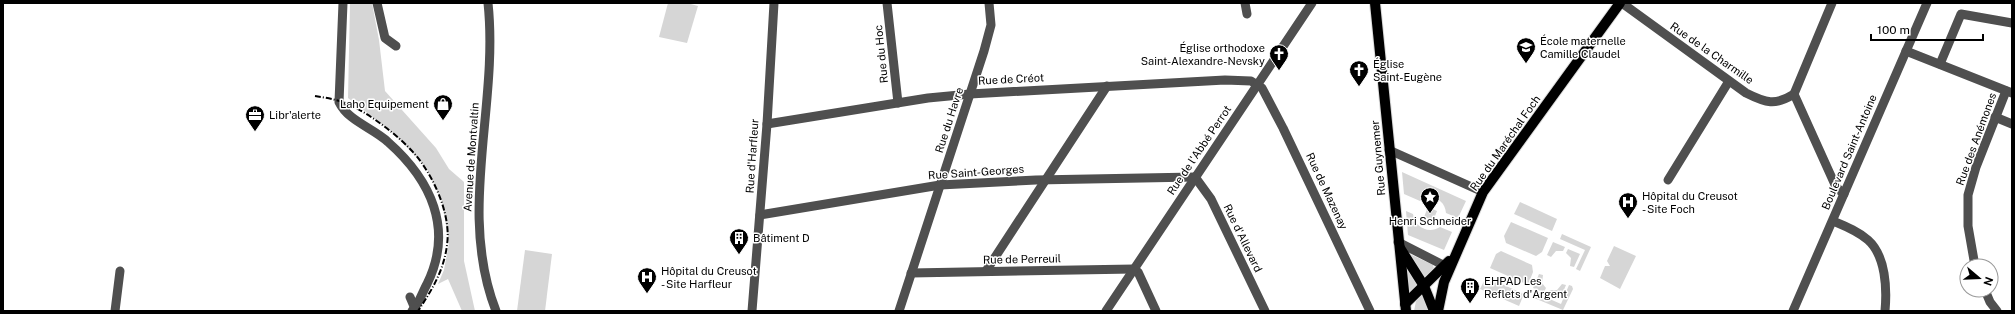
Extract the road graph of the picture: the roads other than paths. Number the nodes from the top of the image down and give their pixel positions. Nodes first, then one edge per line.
1 (343, 3) edge
2 (377, 3) edge
3 (488, 3) edge
4 (774, 3) edge
5 (887, 3) edge
6 (989, 3) edge
7 (1245, 3) edge
8 (1312, 3) edge
9 (1375, 3) edge
10 (1621, 3) edge
11 (1832, 3) edge
12 (1927, 3) edge
13 (1247, 14) dead end
14 (2012, 23) edge
15 (396, 46) dead end
16 (1906, 50) junction
17 (1940, 64) junction
18 (1729, 81) junction
19 (1257, 85) junction
20 (1107, 86) junction
21 (2009, 92) edge
22 (970, 94) junction
23 (1794, 94) junction
24 (898, 103) junction
25 (1995, 117) junction
26 (767, 124) junction
27 (2012, 124) edge
28 (1389, 150) junction
29 (1195, 177) junction
30 (1047, 180) junction
31 (1668, 180) dead end
32 (940, 185) junction
33 (1483, 192) junction
34 (1844, 194) junction
35 (760, 215) junction
36 (1832, 221) junction
37 (1398, 242) junction
38 (1456, 251) junction
39 (1974, 258) edge
40 (1446, 266) junction
41 (1134, 269) junction
42 (120, 271) dead end
43 (986, 272) junction
44 (911, 273) junction
45 (1424, 286) junction
46 (410, 297) dead end
47 (1990, 306) edge
48 (1405, 307) edge
49 (414, 310) edge
50 (115, 311) edge
51 (496, 311) edge
52 (752, 311) edge
53 (899, 311) edge
54 (1106, 311) edge
55 (1156, 311) edge
56 (1265, 311) edge
57 (1370, 311) edge
58 (1434, 311) edge
59 (1438, 311) edge
60 (1793, 311) edge
61 (1885, 311) edge
62 (1997, 311) edge

1 - 49 street
2 - 15 street
3 - 51 street, Avenue de Montvaltin
4 - 26 street, Rue d'Harfleur
5 - 24 street, Rue du Hoc
6 - 22 street, Rue du Havre
7 - 13 street
8 - 19 street, Rue de l'Abbé Perrot
9 - 28 main road, Rue Guynemer
10 - 18 street, Rue de la Charmille
10 - 33 main road, Rue du Maréchal Foch
11 - 23 street
12 - 16 street, Boulevard Saint-Antoine
14 - 17 street
16 - 17 street
16 - 34 street, Boulevard Saint-Antoine
17 - 21 street
18 - 23 street, Rue de la Charmille
18 - 31 street
19 - 20 street, Rue de Créot
19 - 29 street, Rue de l'Abbé Perrot
19 - 57 street, Rue de Mazenay
20 - 22 street, Rue de Créot
20 - 30 street
21 - 25 street, Rue des Anémones
22 - 24 street, Rue de Créot
22 - 32 street, Rue du Havre
23 - 34 street
24 - 26 street, Rue de Créot
25 - 27 street
25 - 39 street, Rue des Anémones
26 - 35 street, Rue d'Harfleur
28 - 33 street
28 - 37 main road, Rue Guynemer
29 - 30 street, Rue Saint-Georges
29 - 41 street, Rue de l'Abbé Perrot
29 - 56 street, Rue d'Allevard
30 - 32 street, Rue Saint-Georges
30 - 43 street
32 - 35 street, Rue Saint-Georges
32 - 44 street, Rue du Havre
33 - 38 main road, Rue du Maréchal Foch
34 - 36 street, Boulevard Saint-Antoine
35 - 52 street, Rue d'Harfleur
36 - 60 street, Boulevard Saint-Antoine
36 - 61 street
37 - 40 street
37 - 45 main road
37 - 48 main road, Rue Guynemer
38 - 40 main road
38 - 59 main road, Rue du Maréchal Foch
40 - 45 main road
41 - 43 street, Rue de Perreuil
41 - 54 street, Rue de l'Abbé Perrot
41 - 55 street
42 - 50 street
43 - 44 street, Rue de Perreuil
44 - 53 street, Rue du Havre
45 - 48 main road
45 - 58 main road
46 - 49 street
47 - 62 street

